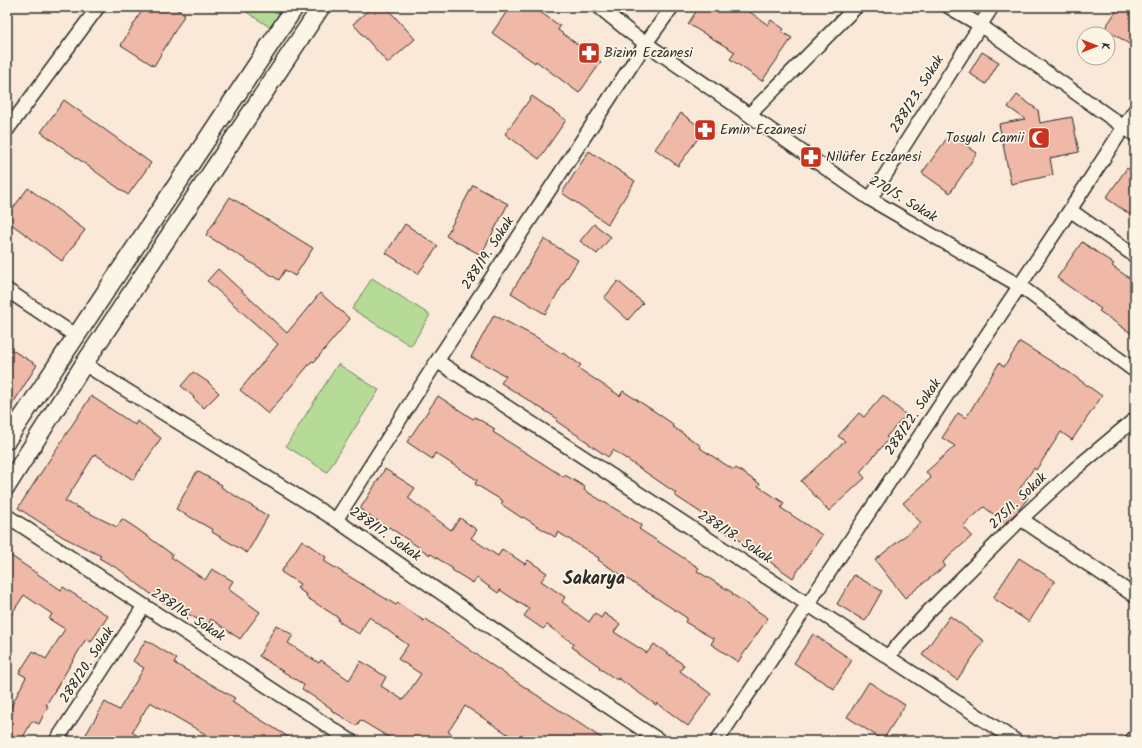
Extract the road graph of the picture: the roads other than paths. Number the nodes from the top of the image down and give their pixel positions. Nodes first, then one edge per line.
1 (98, 7) edge
2 (295, 7) edge
3 (321, 7) edge
4 (599, 7) edge
5 (672, 7) edge
6 (856, 7) edge
7 (949, 7) edge
8 (992, 7) edge
9 (980, 25) junction
10 (646, 43) junction
11 (1135, 110) edge
12 (749, 115) junction
13 (1124, 127) junction
14 (7, 130) edge
15 (1135, 135) edge
16 (870, 199) junction
17 (1070, 210) junction
18 (1135, 256) edge
19 (1020, 286) junction
20 (7, 290) edge
21 (76, 336) junction
22 (437, 360) junction
23 (84, 364) junction
24 (1135, 370) edge
25 (1135, 419) edge
26 (7, 440) edge
27 (7, 486) edge
28 (7, 516) edge
29 (1021, 519) junction
30 (336, 520) junction
31 (1135, 596) edge
32 (808, 604) junction
33 (144, 606) junction
34 (888, 656) junction
35 (1135, 737) edge
36 (56, 741) edge
37 (351, 741) edge
38 (660, 741) edge
39 (717, 741) edge
40 (1016, 741) edge
41 (1130, 741) edge

1 - 14 street
2 - 21 street
3 - 23 street
4 - 10 street, 270/5. Sokak
5 - 10 street, 288/19. Sokak
6 - 12 street
7 - 9 street
8 - 9 street, 288/23. Sokak
9 - 13 street
9 - 16 street, 288/23. Sokak
10 - 12 street, 270/5. Sokak
10 - 22 street, 288/19. Sokak
11 - 13 street, 288/22. Sokak
12 - 16 street, 270/5. Sokak
13 - 15 street
13 - 17 street, 288/22. Sokak
16 - 19 street, 270/5. Sokak
17 - 18 street
17 - 19 street, 288/22. Sokak
19 - 24 street, 270/5. Sokak
19 - 32 street, 288/22. Sokak
20 - 21 street
21 - 26 street
22 - 30 street, 288/19. Sokak
22 - 32 street, 288/18. Sokak
23 - 27 street
23 - 30 street, 288/17. Sokak
25 - 29 street, 275/1. Sokak
28 - 33 street, 288/16. Sokak
29 - 31 street
29 - 34 street, 275/1. Sokak
30 - 38 street, 288/17. Sokak
32 - 34 street, 288/18. Sokak
32 - 39 street, 288/22. Sokak
33 - 36 street, 288/20. Sokak
33 - 37 street, 288/16. Sokak
34 - 40 street, 288/18. Sokak
35 - 41 street

